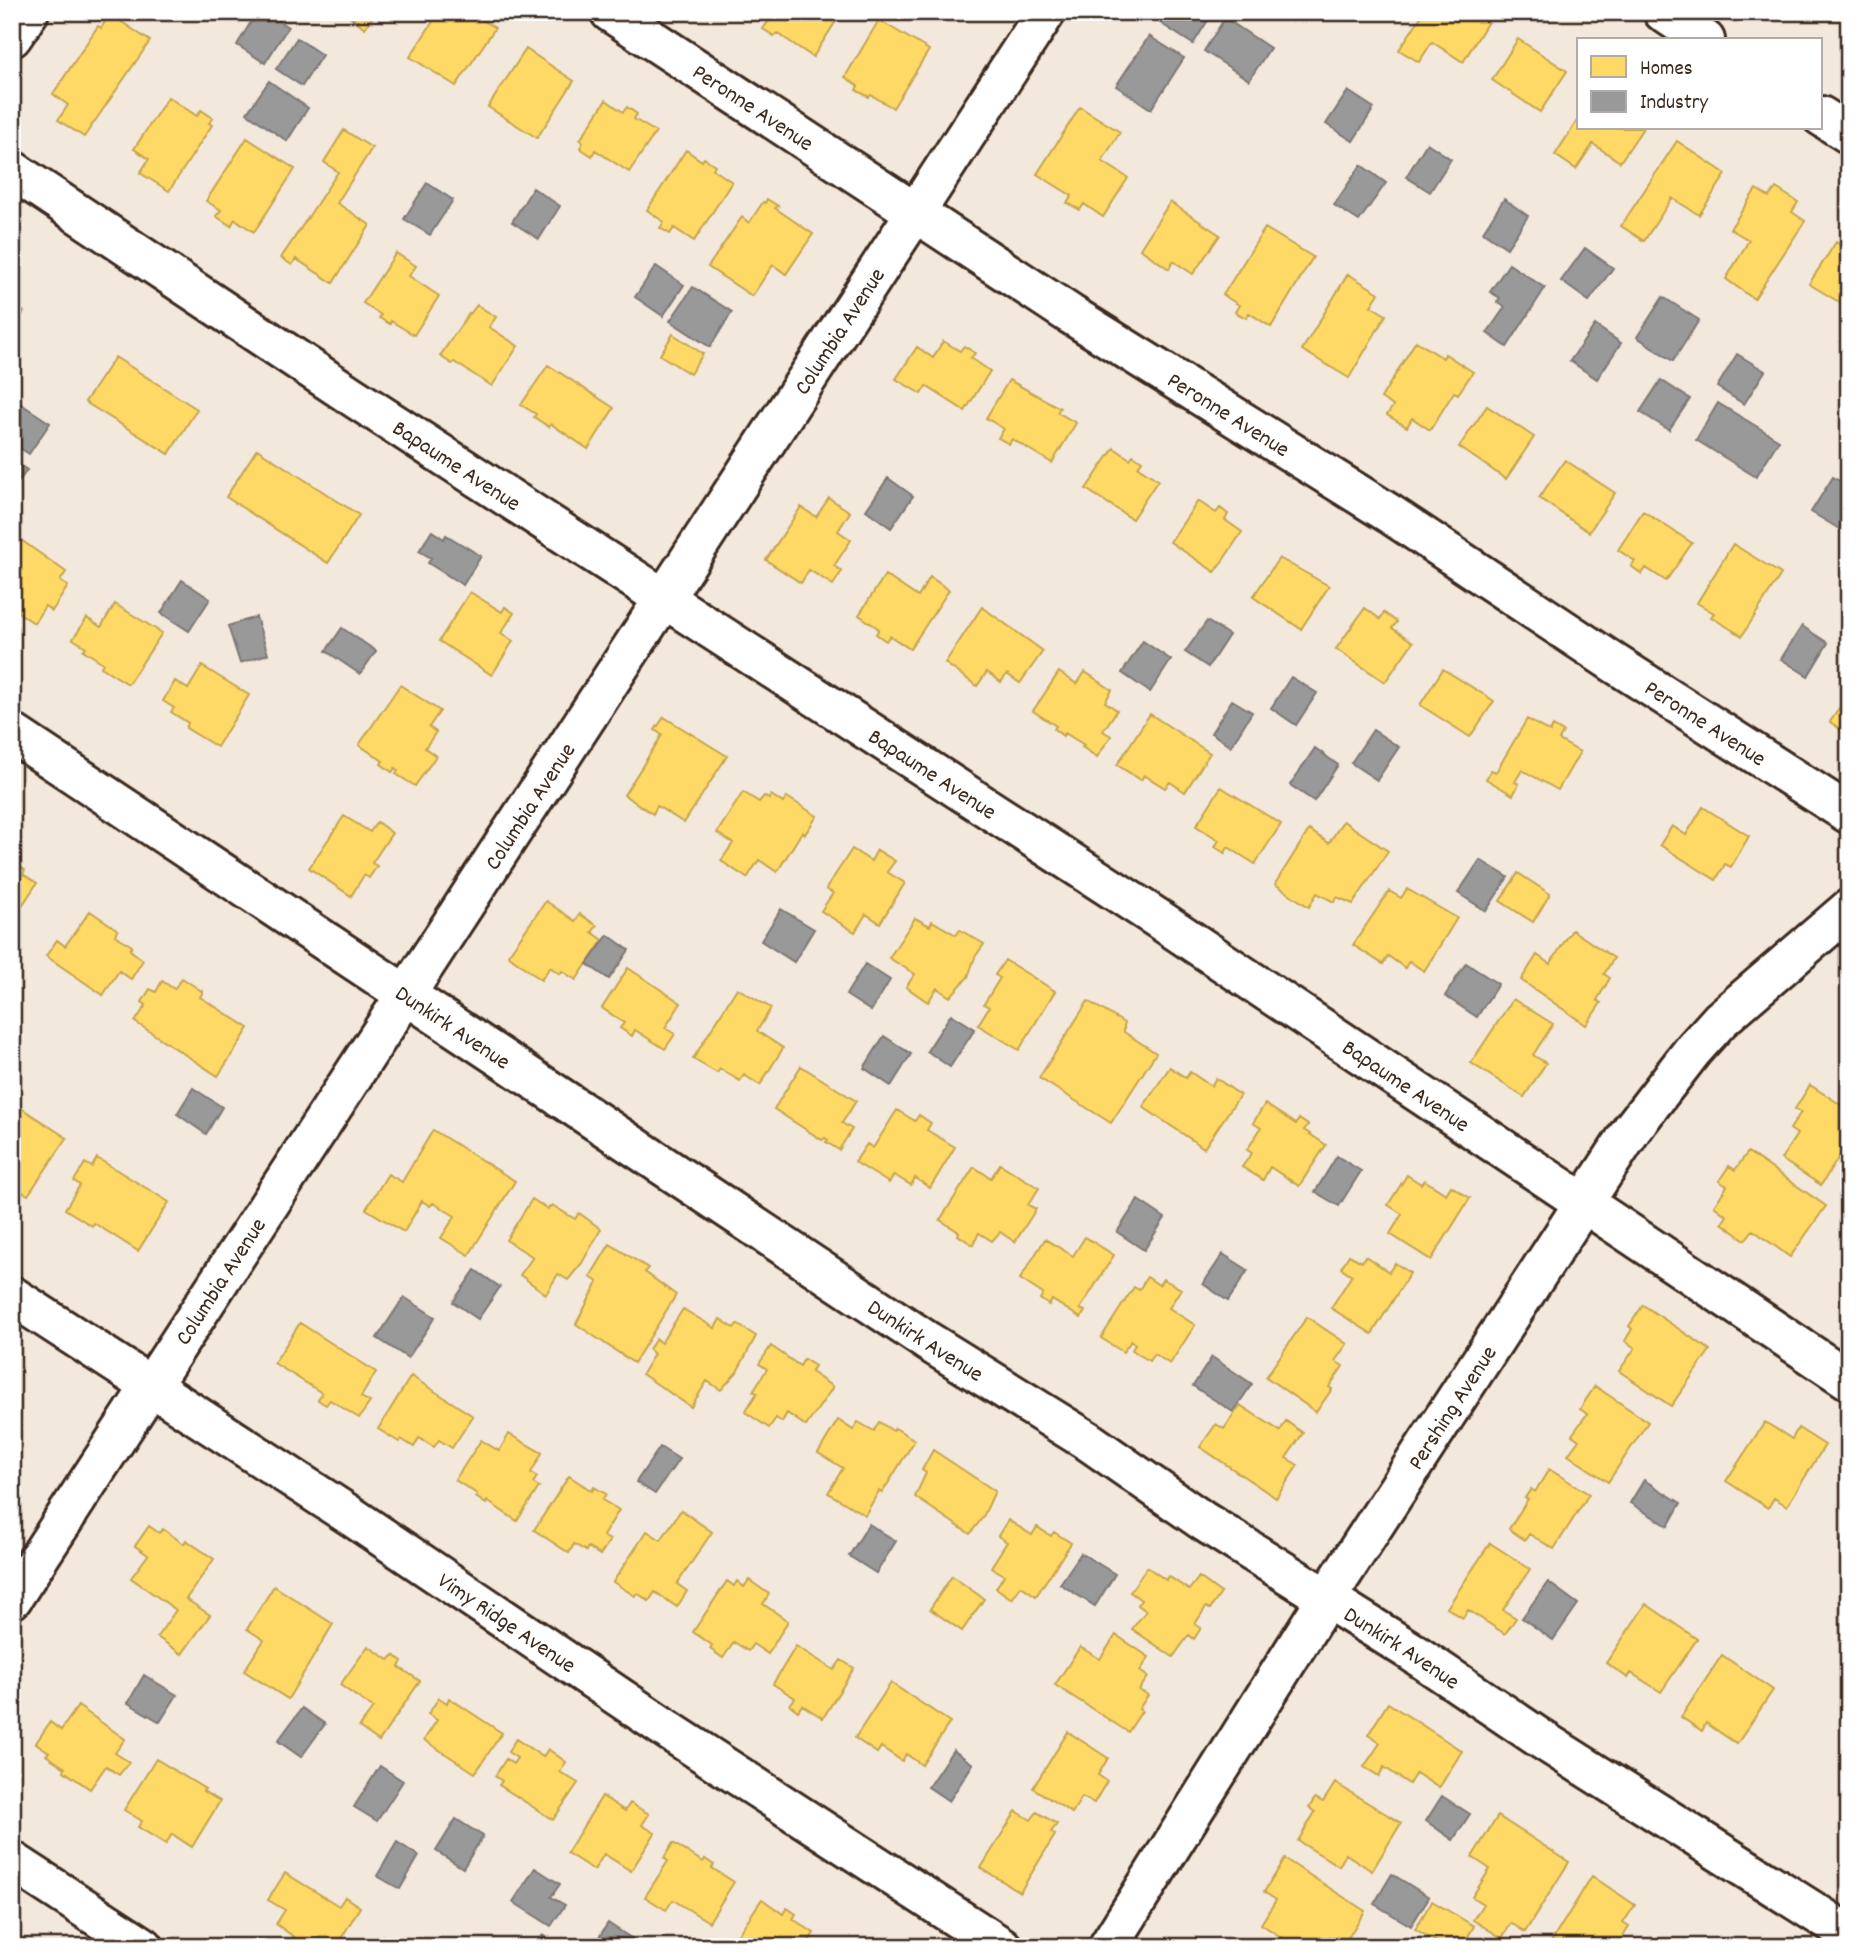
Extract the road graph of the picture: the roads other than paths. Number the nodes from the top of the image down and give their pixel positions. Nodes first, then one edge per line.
1 (29, 12) edge
2 (610, 12) edge
3 (1046, 12) edge
4 (1662, 12) edge
5 (12, 37) edge
6 (1702, 38) edge
7 (1822, 117) edge
8 (1849, 134) edge
9 (12, 170) edge
10 (916, 213) junction
11 (665, 599) junction
12 (12, 733) edge
13 (1849, 814) edge
14 (1849, 909) edge
15 (406, 996) junction
16 (1585, 1203) junction
17 (12, 1296) edge
18 (1849, 1380) edge
19 (151, 1388) junction
20 (12, 1598) edge
21 (1326, 1599) junction
22 (12, 1861) edge
23 (1849, 1934) edge
24 (144, 1947) edge
25 (1002, 1947) edge
26 (1108, 1947) edge

1 - 5 street
2 - 10 street, Peronne Avenue
3 - 10 street, Columbia Avenue
4 - 6 street
7 - 8 street
9 - 11 street, Bapaume Avenue
10 - 11 street, Columbia Avenue
10 - 13 street, Peronne Avenue
11 - 15 street, Columbia Avenue
11 - 16 street, Bapaume Avenue
12 - 15 street, Dunkirk Avenue
14 - 16 street, Pershing Avenue
15 - 19 street, Columbia Avenue
15 - 21 street, Dunkirk Avenue
16 - 18 street, Bapaume Avenue
16 - 21 street, Pershing Avenue
17 - 19 street, Vimy Ridge Avenue
19 - 20 street, Columbia Avenue
19 - 25 street, Vimy Ridge Avenue
21 - 23 street, Dunkirk Avenue
21 - 26 street, Pershing Avenue
22 - 24 street

